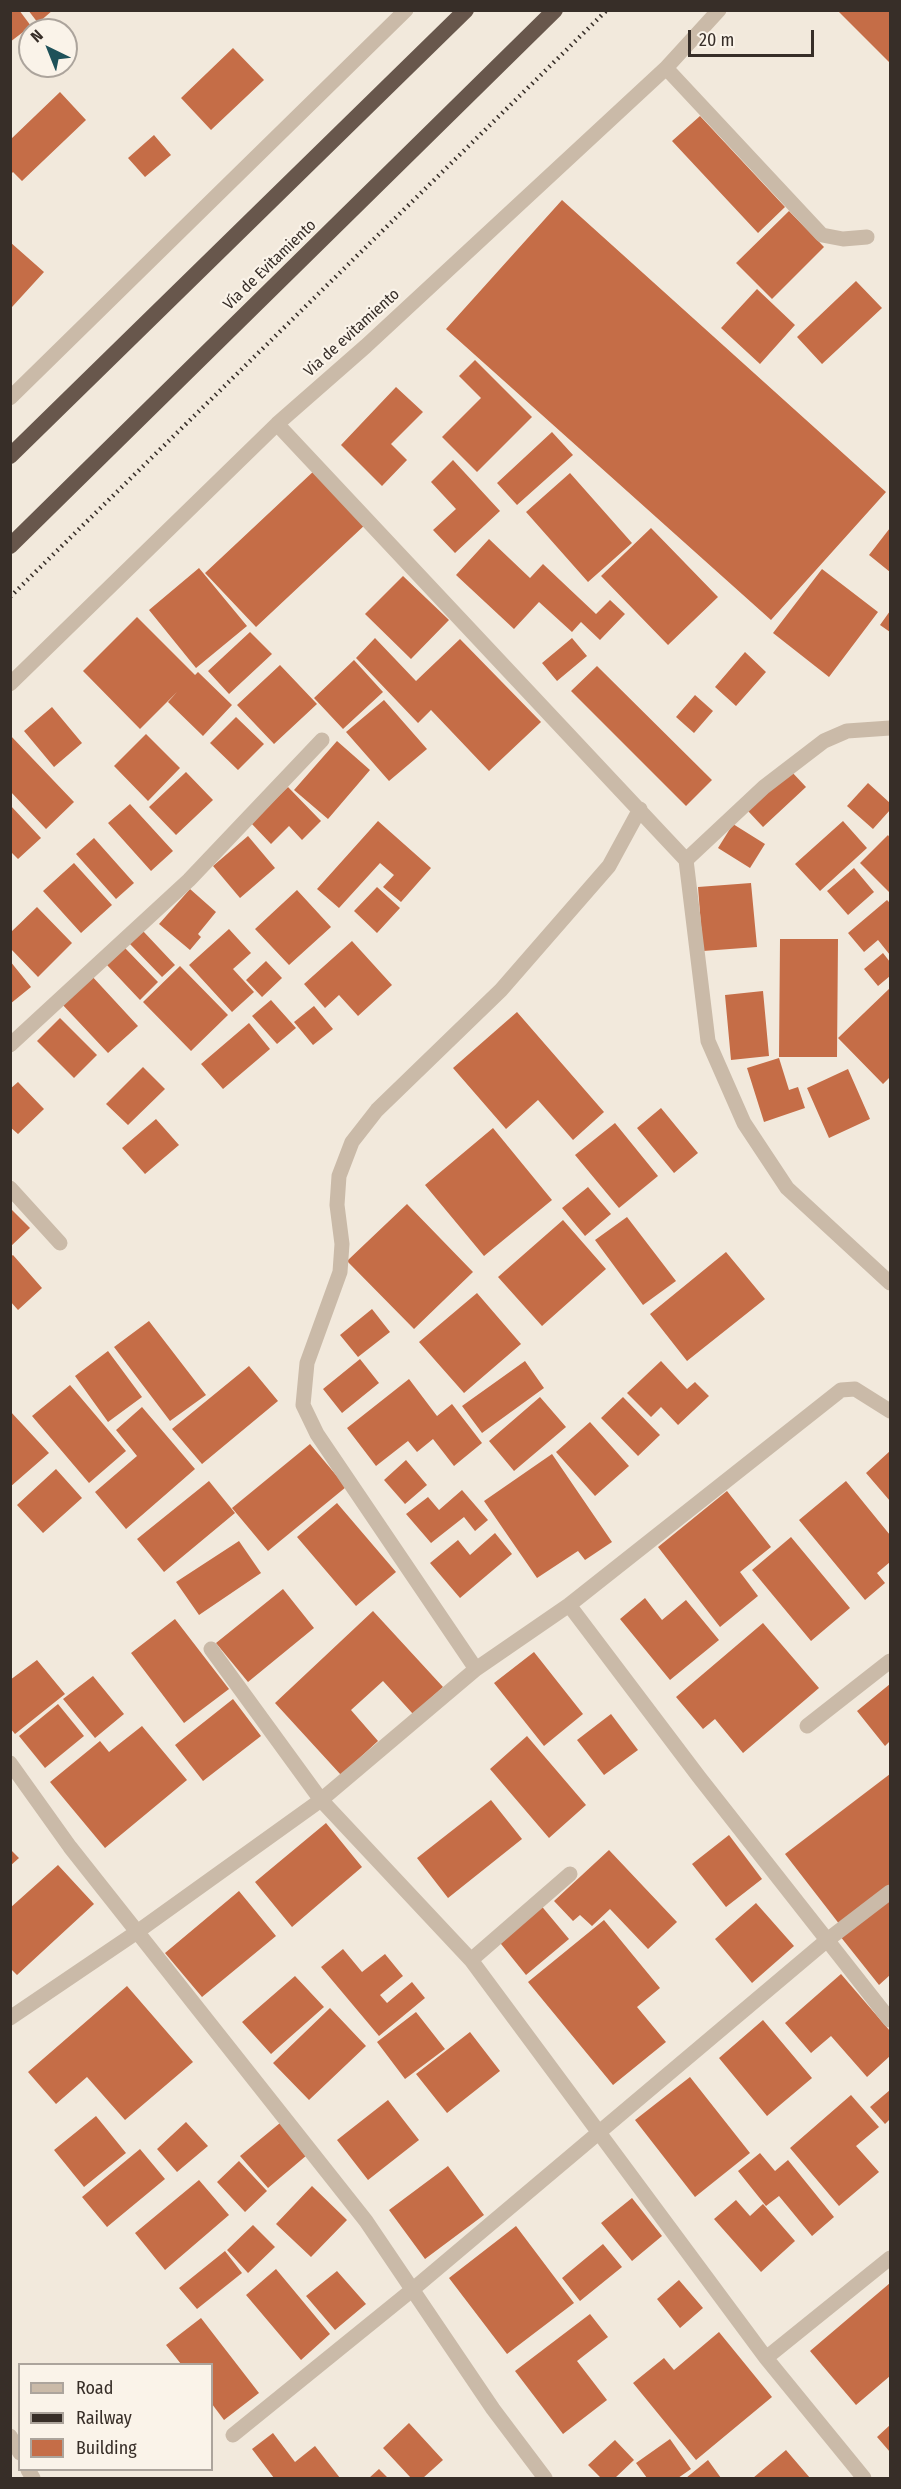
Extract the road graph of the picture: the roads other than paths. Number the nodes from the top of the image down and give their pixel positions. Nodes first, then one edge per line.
1 (406, 10) edge
2 (466, 10) edge
3 (555, 10) edge
4 (718, 10) edge
5 (666, 68) junction
6 (867, 237) dead end
7 (10, 398) edge
8 (277, 424) junction
9 (10, 456) edge
10 (10, 546) edge
11 (10, 684) edge
12 (891, 728) edge
13 (322, 741) dead end
14 (640, 808) junction
15 (686, 860) junction
16 (10, 1046) edge
17 (10, 1188) edge
18 (60, 1243) dead end
19 (891, 1283) edge
20 (891, 1411) edge
21 (569, 1605) junction
22 (211, 1649) dead end
23 (891, 1661) edge
24 (476, 1668) junction
25 (807, 1726) dead end
26 (10, 1763) edge
27 (321, 1800) junction
28 (570, 1875) dead end
29 (891, 1892) edge
30 (136, 1932) junction
31 (826, 1941) junction
32 (471, 1960) junction
33 (10, 2018) edge
34 (891, 2020) edge
35 (597, 2131) junction
36 (891, 2258) edge
37 (412, 2290) junction
38 (766, 2358) junction
39 (233, 2435) dead end
40 (10, 2436) edge
41 (18, 2450) edge
42 (545, 2478) edge
43 (864, 2478) edge

1 - 7 street
2 - 9 highway
3 - 10 highway, Vía de Evitamiento
4 - 5 street, Via de evitamiento
5 - 6 street
5 - 8 street, Via de evitamiento
8 - 11 street, Via de evitamiento
8 - 14 street
12 - 15 street
13 - 16 street
14 - 15 street
14 - 24 street
15 - 19 street
17 - 18 street
20 - 21 street
21 - 24 street
21 - 31 street
22 - 27 street
23 - 25 street
24 - 27 street
26 - 30 street
27 - 30 street
27 - 32 street
28 - 32 street
29 - 31 street
30 - 33 street
30 - 37 street
31 - 34 street
31 - 35 street
32 - 35 street
35 - 37 street
35 - 38 street
36 - 38 street
37 - 39 street
37 - 42 street
38 - 43 street
40 - 41 street

